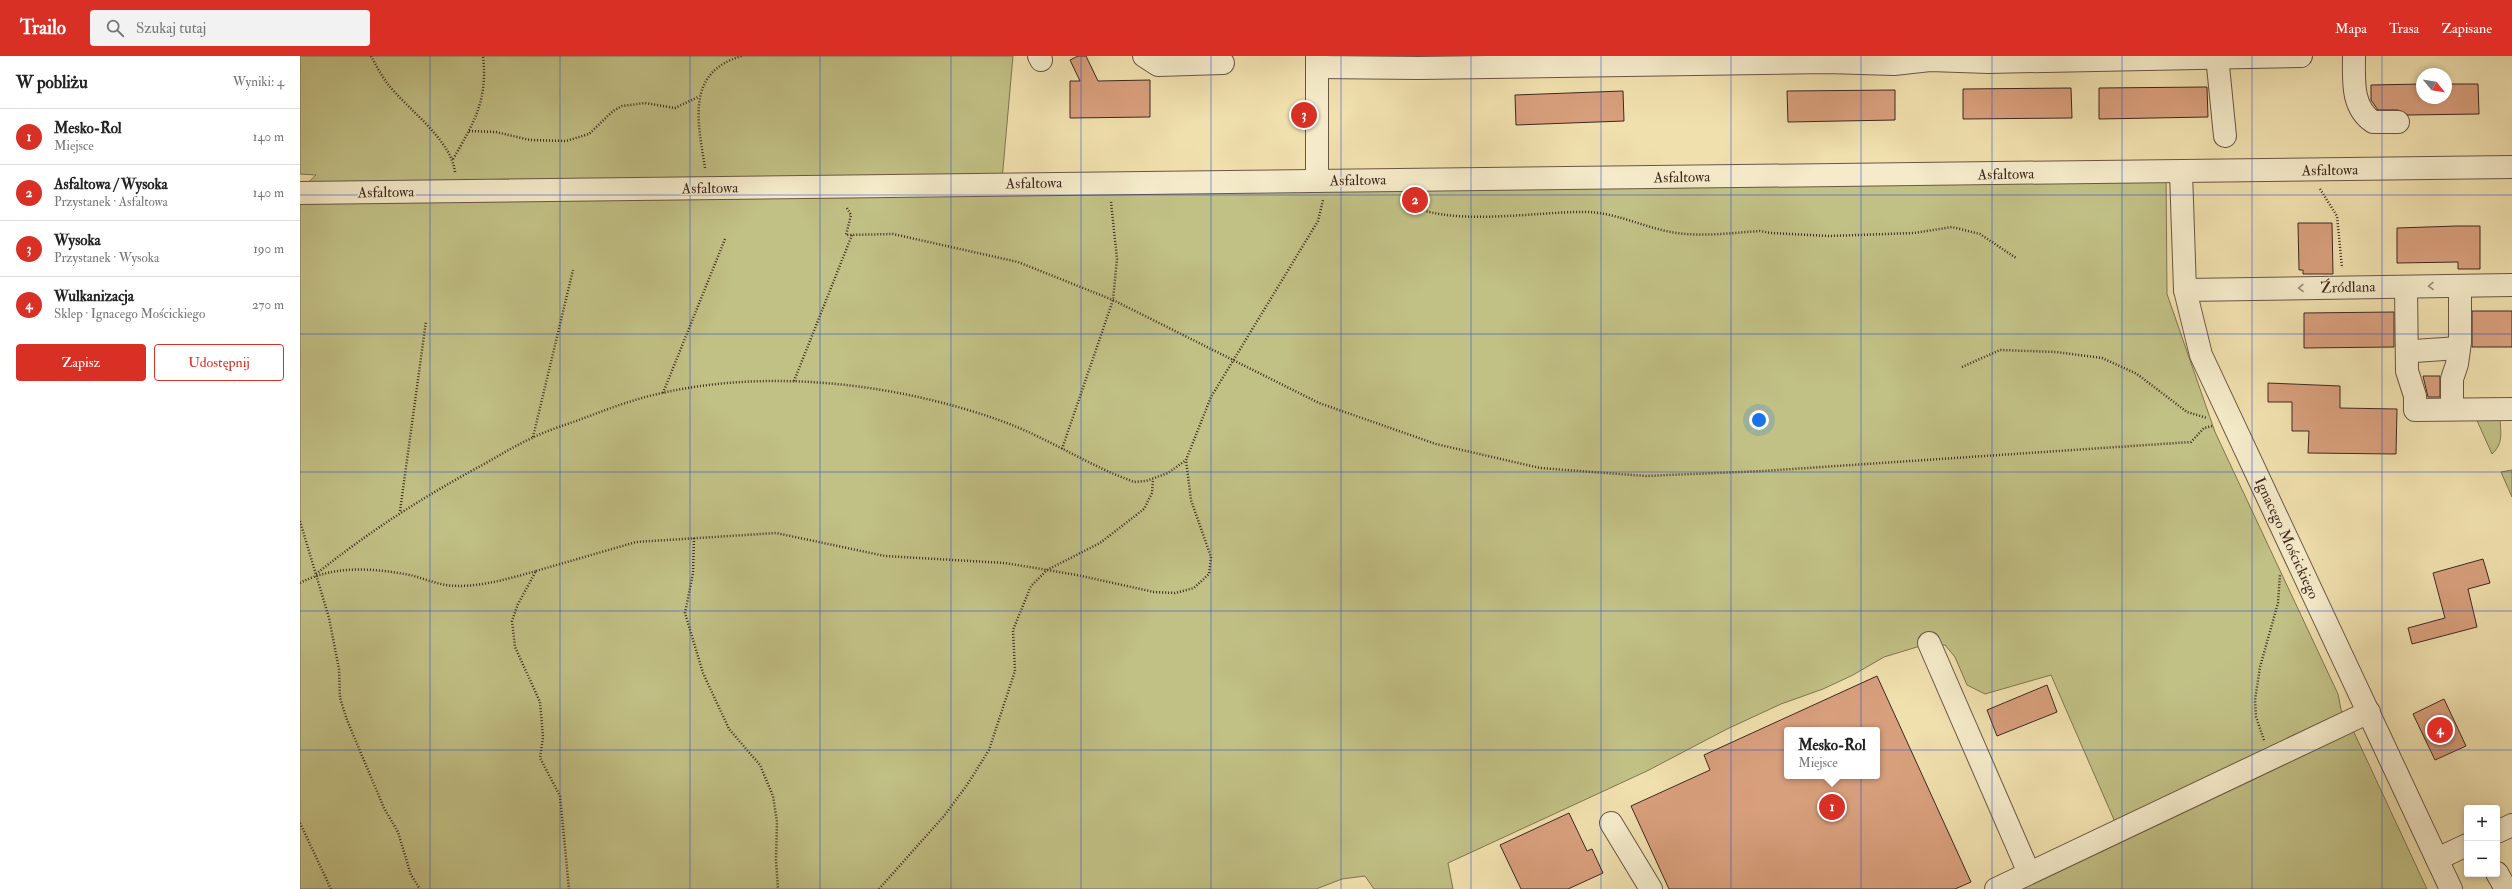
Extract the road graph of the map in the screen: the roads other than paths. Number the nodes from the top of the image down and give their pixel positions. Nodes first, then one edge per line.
1 (1144, 56) edge
2 (2301, 56) edge
3 (2354, 56) edge
4 (2217, 57) edge
5 (1930, 58) edge
6 (2076, 58) edge
7 (1210, 61) edge
8 (1317, 62) edge
9 (2398, 122) dead end
10 (2225, 136) dead end
11 (2512, 167) edge
12 (2181, 172) junction
13 (1316, 189) junction
14 (300, 193) edge
15 (2512, 285) edge
16 (2460, 286) junction
17 (2406, 287) junction
18 (2185, 290) junction
19 (2459, 348) junction
20 (2414, 351) dead end
21 (2512, 408) edge
22 (2452, 409) junction
23 (1929, 643) dead end
24 (2369, 712) junction
25 (1611, 823) dead end
26 (2512, 825) edge
27 (2500, 831) edge
28 (2464, 846) edge
29 (2437, 859) junction
30 (2029, 873) junction
31 (2499, 877) edge
32 (1651, 889) edge
33 (1996, 889) edge
34 (2451, 889) edge
35 (2506, 889) edge

1 - 7 street
2 - 4 street
3 - 9 street
4 - 6 street
4 - 10 street
5 - 6 street
5 - 8 street
8 - 13 street
11 - 12 street, Asfaltowa
12 - 13 street, Asfaltowa
12 - 18 street, Ignacego Mościckiego
13 - 14 street, Asfaltowa
15 - 16 street, Źródlana
16 -> 17 street, Źródlana
16 - 19 street
17 -> 18 street, Źródlana
17 - 22 street
18 - 24 street, Ignacego Mościckiego
19 - 20 street
19 - 22 street
21 - 22 street
23 - 30 street
24 - 29 street, Ignacego Mościckiego
24 - 30 street
25 - 32 street
26 - 27 street
28 - 29 street
29 - 34 street, Ignacego Mościckiego
30 - 33 street
31 - 35 street

